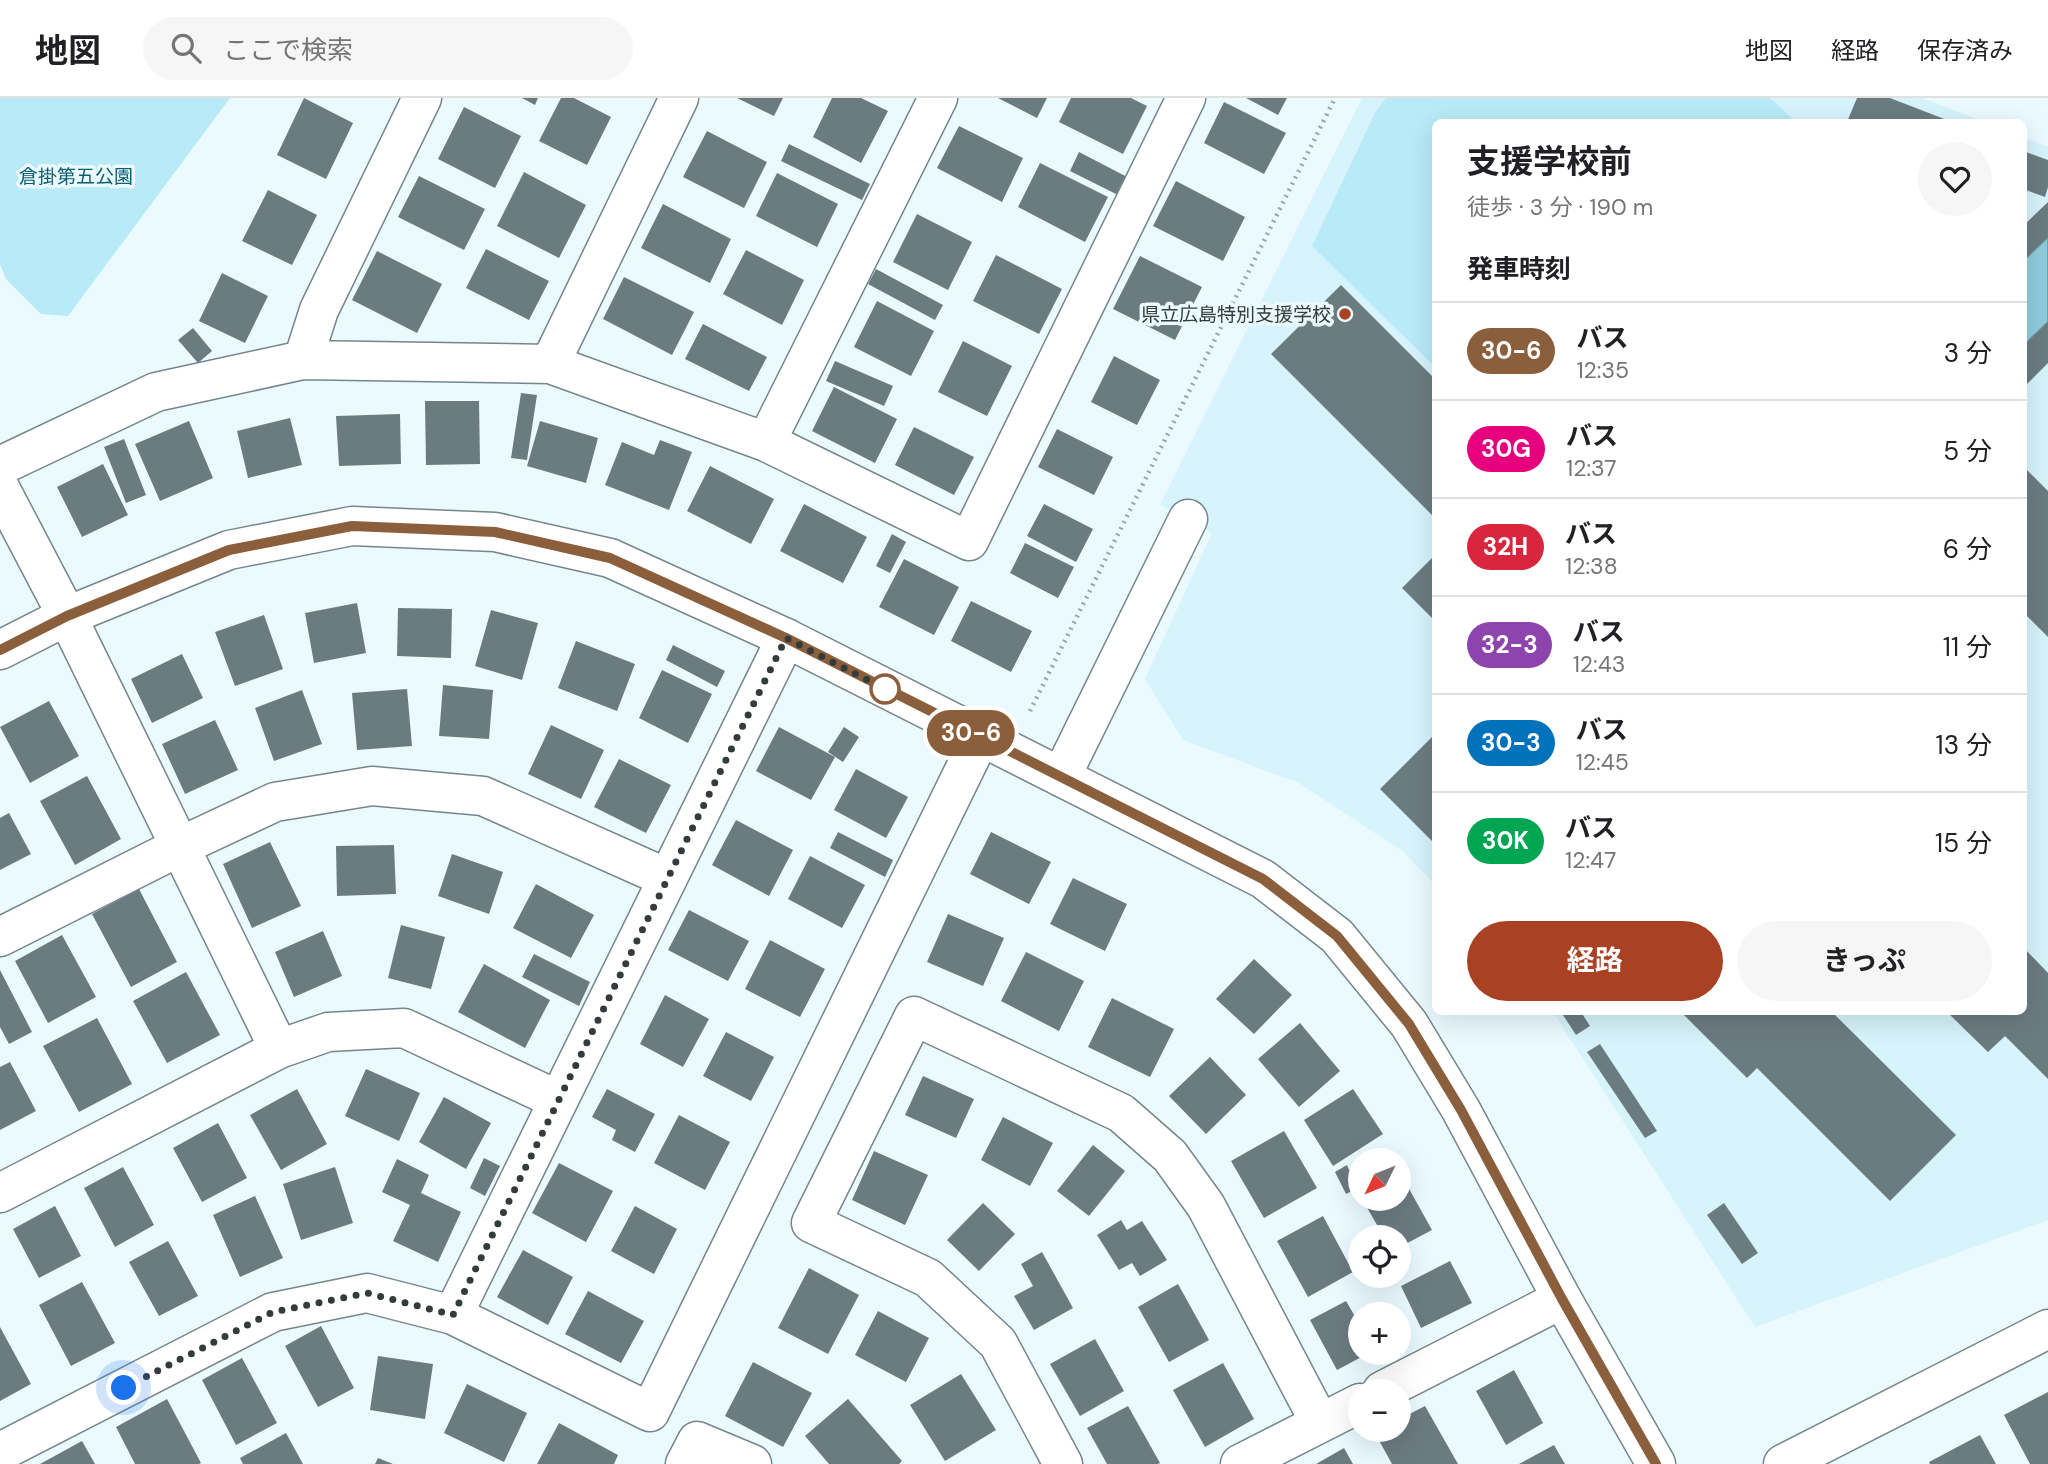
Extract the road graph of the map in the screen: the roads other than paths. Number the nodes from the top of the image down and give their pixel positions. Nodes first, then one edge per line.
1 (422, 98) edge
2 (679, 98) edge
3 (937, 98) edge
4 (1186, 98) edge
5 (303, 360) junction
6 (550, 364) junction
7 (766, 442) junction
8 (0, 466) edge
9 (0, 488) edge
10 (1188, 519) dead end
11 (67, 616) junction
12 (786, 638) junction
13 (0, 650) edge
14 (980, 738) junction
15 (1061, 777) junction
16 (180, 846) junction
17 (667, 878) junction
18 (0, 937) edge
19 (279, 1049) junction
20 (558, 1100) junction
21 (0, 1192) edge
22 (1562, 1299) junction
23 (453, 1315) junction
24 (2048, 1329) edge
25 (1405, 1379) edge
26 (1348, 1409) edge
27 (1320, 1423) junction
28 (0, 1452) edge
29 (685, 1464) edge
30 (752, 1464) edge
31 (1063, 1464) edge
32 (1240, 1464) edge
33 (1656, 1464) edge
34 (1783, 1464) edge

1 - 5 street
2 - 6 street
3 - 7 street
4 - 7 street
5 - 6 street
5 - 8 street
6 - 7 street
9 - 11 street
10 - 15 street
11 - 12 street
11 - 13 street
11 - 16 street
12 - 14 street
12 - 17 street
14 - 15 street
14 - 23 street
15 - 22 street
16 - 17 street
16 - 18 street
16 - 19 street
17 - 20 street
19 - 20 street
19 - 21 street
20 - 23 street
22 - 25 street
22 - 33 street
23 - 28 street
24 - 34 street
26 - 27 street
27 - 31 street
27 - 32 street
29 - 30 street

